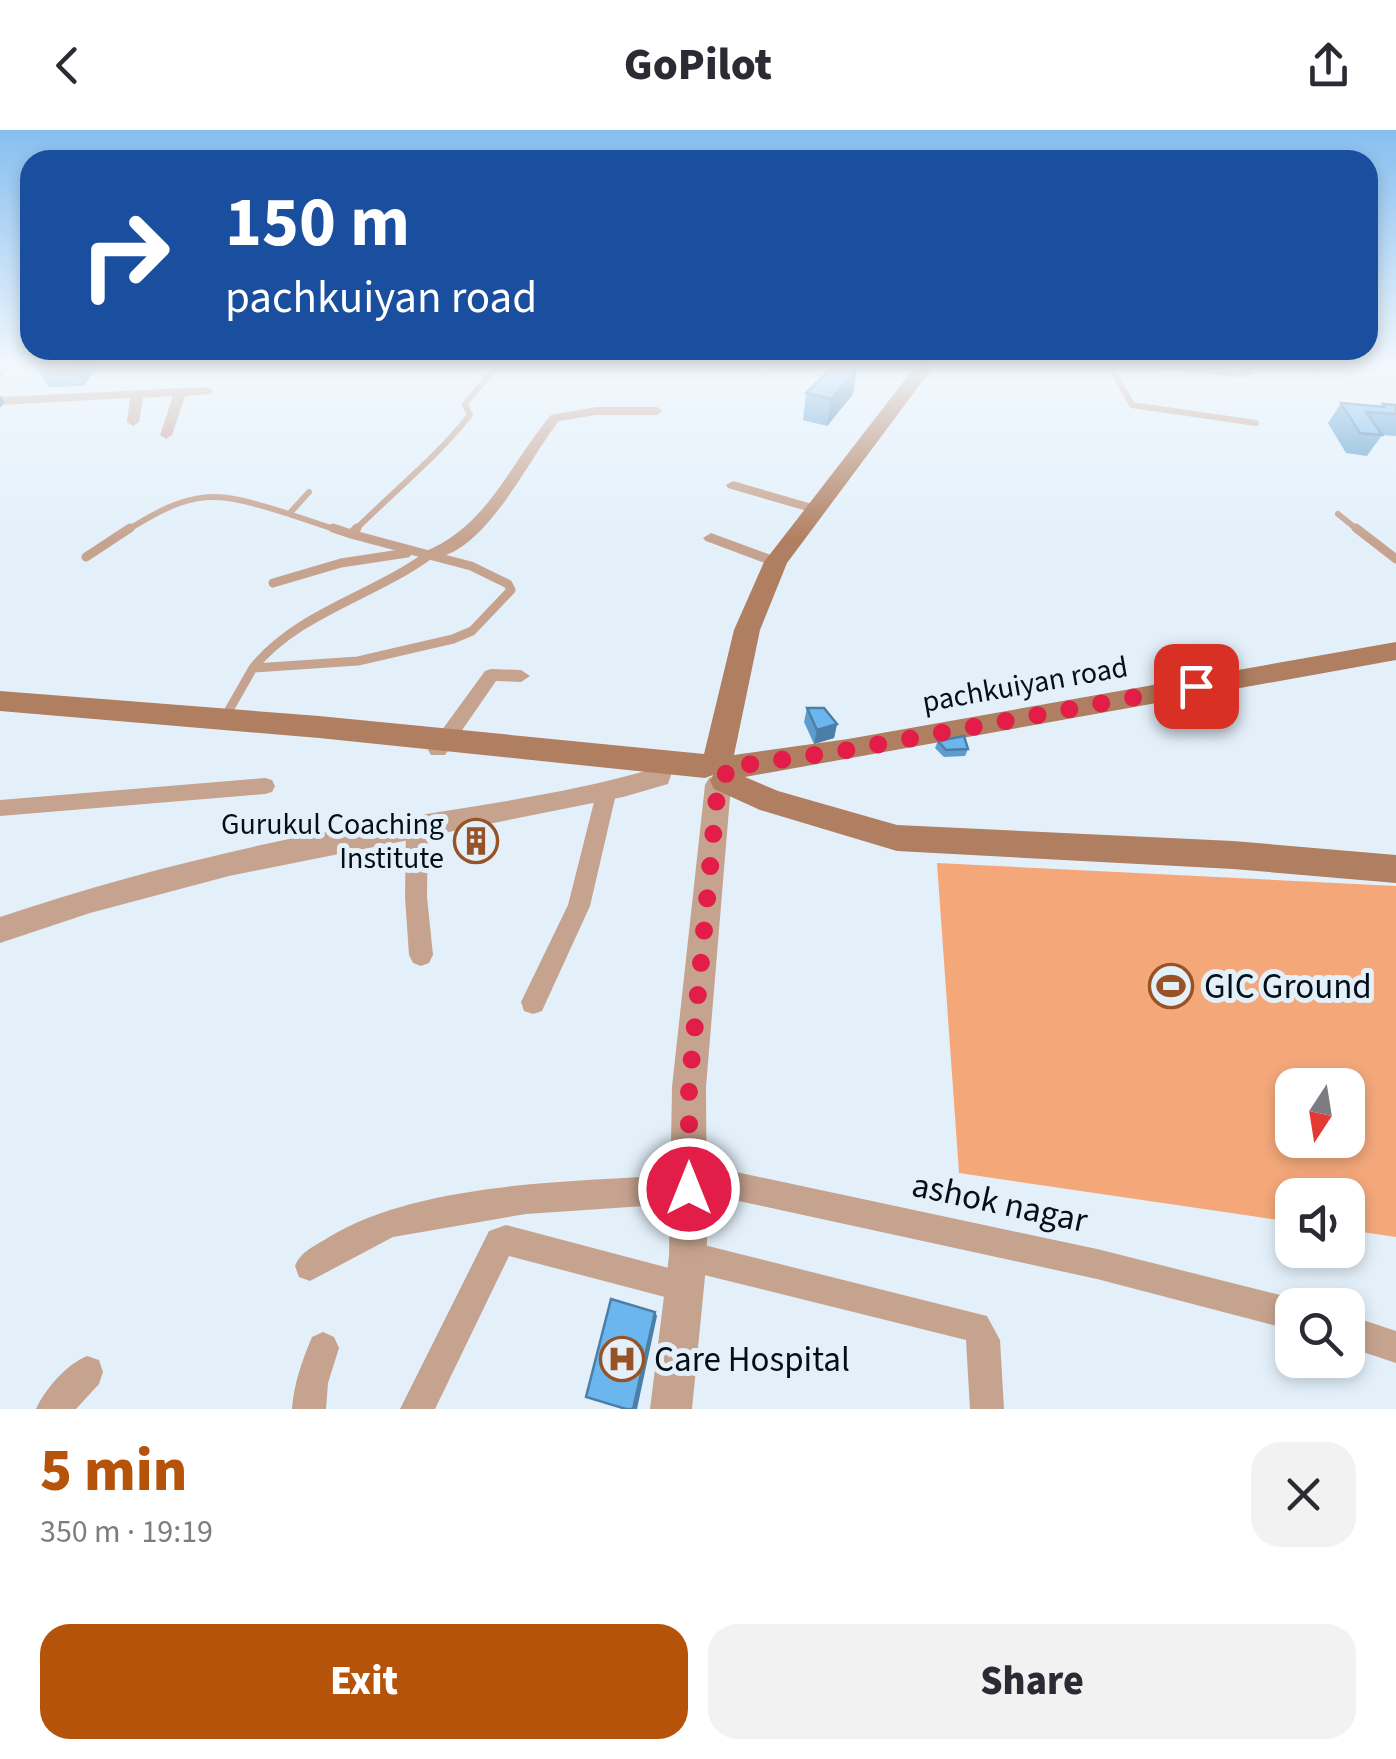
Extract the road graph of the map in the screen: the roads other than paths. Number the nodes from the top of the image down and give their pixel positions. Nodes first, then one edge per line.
1 (170, 423) edge
2 (464, 423) edge
3 (552, 423) edge
4 (881, 423) edge
5 (166, 435) dead end
6 (733, 486) dead end
7 (309, 492) dead end
8 (814, 510) junction
9 (289, 514) junction
10 (1338, 514) dead end
11 (351, 534) junction
12 (711, 538) dead end
13 (413, 552) junction
14 (428, 555) junction
15 (86, 556) dead end
16 (1396, 559) edge
17 (776, 562) junction
18 (272, 583) dead end
19 (1396, 652) edge
20 (254, 668) junction
21 (520, 676) dead end
22 (0, 701) edge
23 (0, 715) edge
24 (119, 717) junction
25 (224, 719) junction
26 (442, 744) junction
27 (663, 766) junction
28 (717, 772) junction
29 (265, 786) dead end
30 (606, 794) junction
31 (0, 808) edge
32 (417, 826) junction
33 (1101, 842) junction
34 (1396, 853) edge
35 (1396, 869) edge
36 (0, 930) edge
37 (421, 955) dead end
38 (533, 1002) dead end
39 (689, 1182) junction
40 (310, 1266) dead end
41 (686, 1271) junction
42 (1275, 1310) edge
43 (1365, 1337) edge
44 (1396, 1347) edge
45 (324, 1348) dead end
46 (87, 1372) dead end
47 (52, 1409) edge
48 (308, 1409) edge
49 (417, 1409) edge
50 (671, 1409) edge
51 (987, 1409) edge

1 - 5 street
2 - 11 lane
3 - 14 street
4 - 8 main road
6 - 8 street
7 - 9 lane
8 - 17 main road
9 - 11 lane
9 - 15 lane
10 - 16 lane
11 - 13 lane
12 - 17 street
13 - 14 lane
13 - 18 lane
14 - 20 lane
14 - 20 lane
17 - 28 main road
19 - 28 main road, pachkuiyan road
20 - 25 lane
21 - 26 street
22 - 24 main road
23 - 24 main road
24 - 25 main road
24 - 26 main road
25 - 26 main road
26 - 27 main road
27 - 28 main road
27 - 30 street
28 - 33 main road
28 - 39 street
29 - 31 street
30 - 32 street
30 - 38 street
32 - 36 street
32 - 37 street
33 - 34 main road
33 - 35 main road
39 - 40 street, ashok nagar
39 - 41 street
39 - 42 street, ashok nagar
41 - 49 street
41 - 50 street
41 - 51 street
43 - 44 street
45 - 48 street
46 - 47 street

